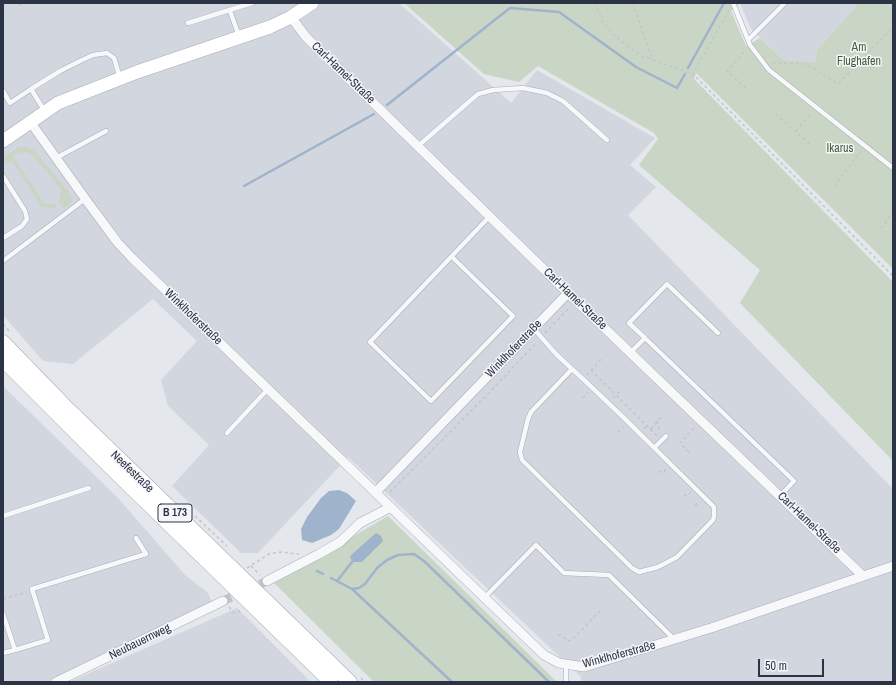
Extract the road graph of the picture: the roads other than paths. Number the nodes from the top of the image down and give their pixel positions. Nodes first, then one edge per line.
1 (252, 3) edge
2 (312, 3) edge
3 (786, 3) edge
4 (734, 4) edge
5 (230, 11) junction
6 (291, 17) junction
7 (188, 23) dead end
8 (240, 38) junction
9 (748, 40) junction
10 (120, 78) junction
11 (31, 89) junction
12 (3, 91) edge
13 (45, 113) junction
14 (32, 123) junction
15 (106, 131) dead end
16 (607, 140) dead end
17 (3, 141) edge
18 (418, 146) junction
19 (56, 158) junction
20 (893, 168) edge
21 (3, 178) edge
22 (85, 198) junction
23 (490, 216) junction
24 (3, 238) edge
25 (452, 257) junction
26 (3, 261) edge
27 (568, 293) junction
28 (534, 329) junction
29 (718, 333) dead end
30 (645, 338) junction
31 (3, 342) edge
32 (631, 352) junction
33 (3, 360) edge
34 (572, 369) junction
35 (268, 389) junction
36 (227, 433) dead end
37 (663, 439) road end
38 (654, 448) junction
39 (90, 488) dead end
40 (379, 495) junction
41 (780, 496) junction
42 (391, 507) junction
43 (3, 516) edge
44 (136, 538) dead end
45 (893, 566) edge
46 (863, 576) junction
47 (267, 581) tunnel mouth
48 (485, 597) junction
49 (223, 601) tunnel mouth
50 (3, 614) edge
51 (674, 640) junction
52 (15, 650) junction
53 (3, 653) edge
54 (566, 664) junction
55 (56, 682) edge
56 (331, 682) edge
57 (350, 682) edge
58 (566, 682) edge

1 - 5 lane
2 - 6 main road
3 - 9 lane
4 - 9 lane
5 - 7 lane
5 - 8 lane
6 - 8 main road
6 - 18 street, Carl-Hamel-Straße
8 - 10 main road
9 - 20 lane
10 - 11 lane
10 - 13 main road
11 - 12 lane
11 - 13 lane
13 - 14 main road
14 - 17 main road
14 - 19 street, Winklhoferstraße
15 - 19 lane
16 - 18 lane
18 - 23 street, Carl-Hamel-Straße
19 - 22 street, Winklhoferstraße
21 - 24 lane
22 - 26 lane
22 - 35 street, Winklhoferstraße
23 - 25 lane
23 - 27 street, Carl-Hamel-Straße
25 - 25 lane
27 - 28 street, Winklhoferstraße
27 - 32 street, Carl-Hamel-Straße
28 - 34 lane
28 - 40 street, Winklhoferstraße
29 - 30 lane
30 - 32 lane
30 - 41 lane
31 - 57 main road, Neefestraße / B 173
32 - 41 street, Carl-Hamel-Straße
33 - 56 main road, Neefestraße / B 173
34 - 38 lane
34 - 38 lane
35 - 36 lane
35 - 40 street, Winklhoferstraße
37 - 38 lane
39 - 43 lane
40 - 42 street, Winklhoferstraße
41 - 46 street, Carl-Hamel-Straße
42 - 47 street
42 - 48 street, Winklhoferstraße
44 - 52 lane
45 - 46 street, Winklhoferstraße
46 - 51 street, Winklhoferstraße
48 - 51 lane
48 - 54 street, Winklhoferstraße
49 - 55 street, Neubauernweg
50 - 52 lane
51 - 54 street, Winklhoferstraße
52 - 53 lane
54 - 58 lane

